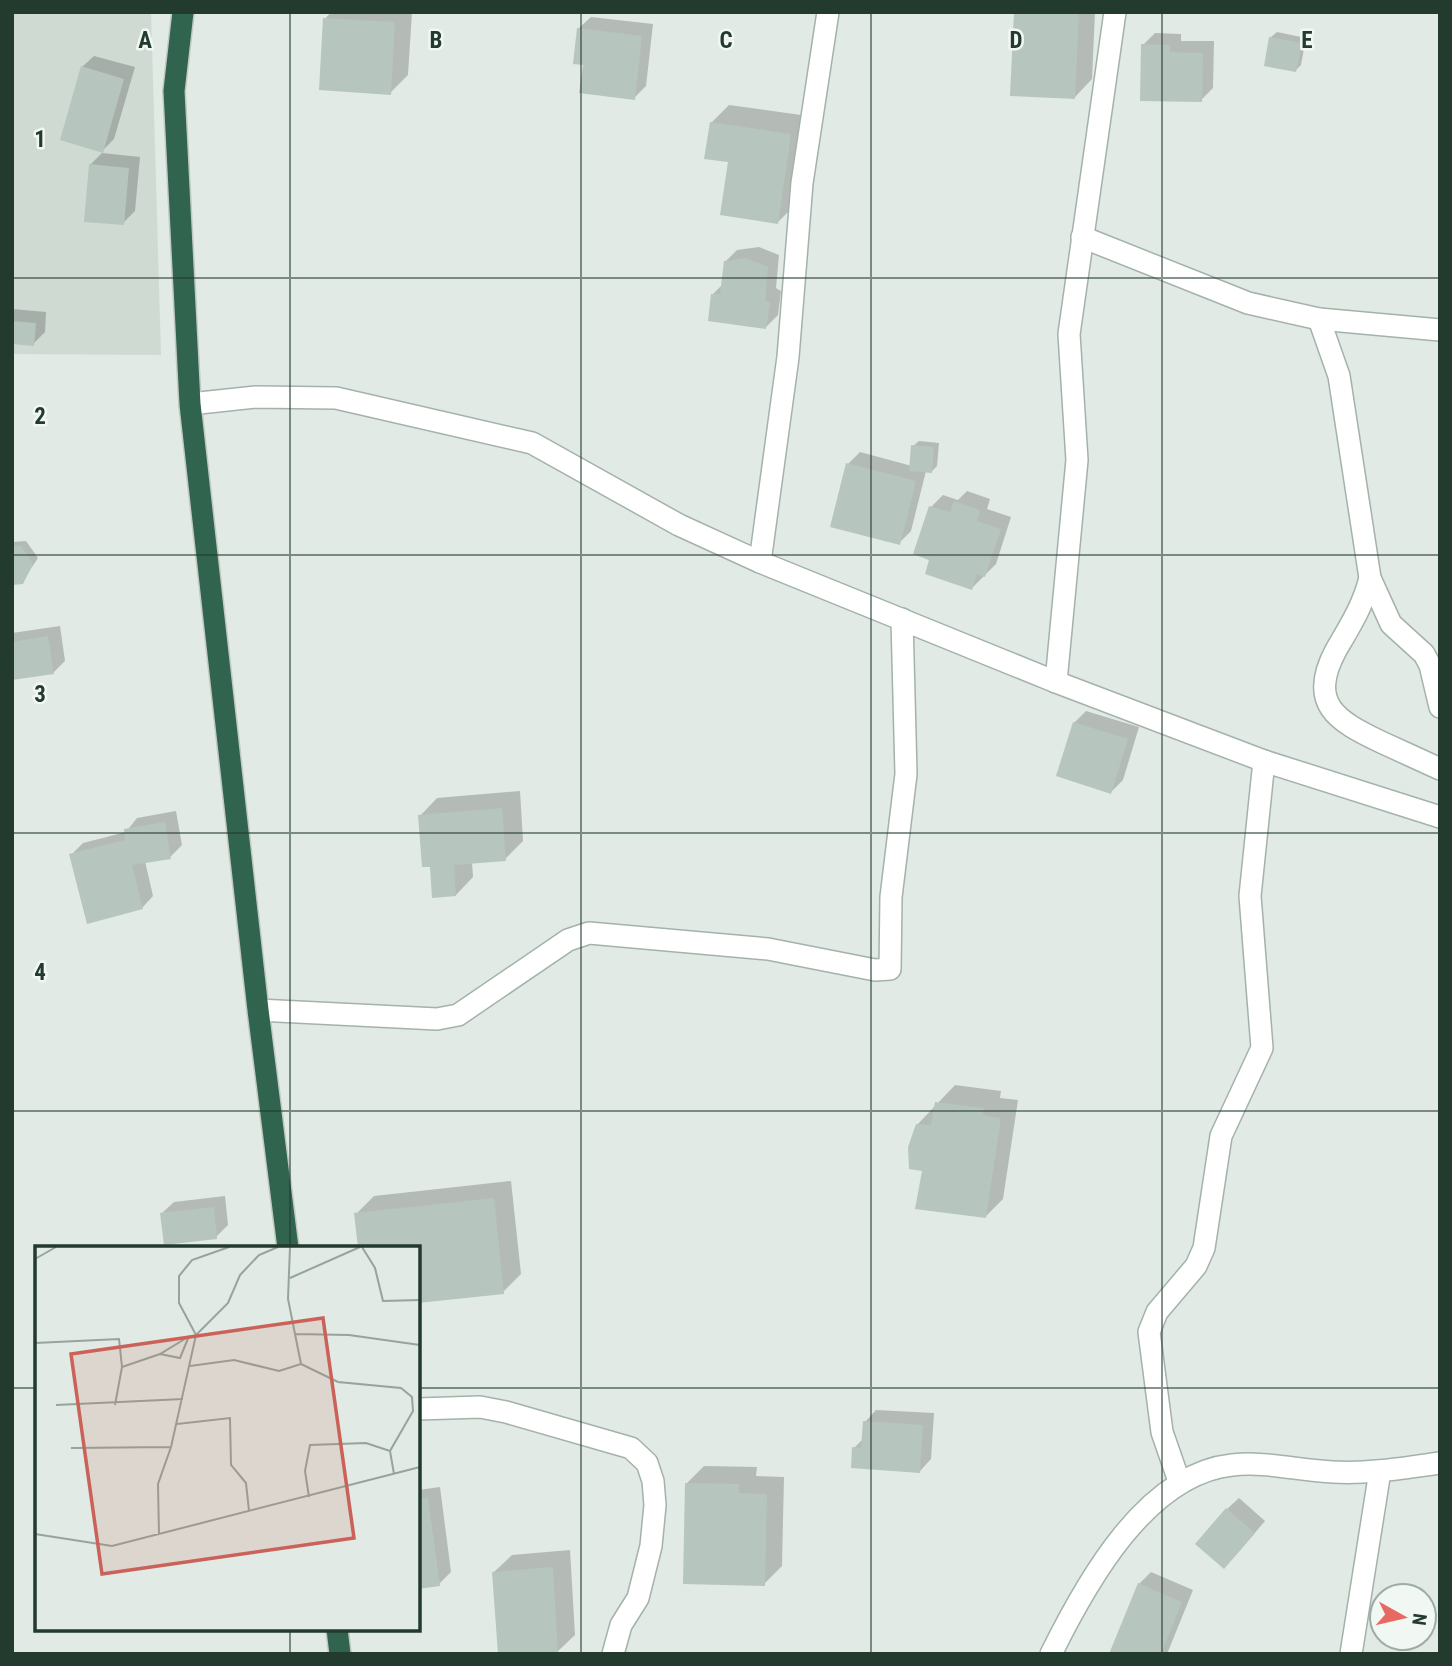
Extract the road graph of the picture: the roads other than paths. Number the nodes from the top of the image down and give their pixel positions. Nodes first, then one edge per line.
1 (183, 12) edge
2 (828, 12) edge
3 (1115, 12) edge
4 (1082, 237) junction
5 (1319, 319) junction
6 (1440, 330) edge
7 (190, 404) junction
8 (760, 562) junction
9 (1370, 578) junction
10 (902, 619) junction
11 (1056, 682) junction
12 (1440, 707) edge
13 (1264, 761) junction
14 (1440, 769) edge
15 (1440, 817) edge
16 (258, 1010) junction
17 (288, 1246) edge
18 (420, 1409) edge
19 (1440, 1463) edge
20 (1380, 1471) junction
21 (1179, 1481) junction
22 (337, 1631) edge
23 (340, 1654) edge
24 (613, 1654) edge
25 (1051, 1654) edge
26 (1350, 1654) edge

1 - 7 highway
2 - 8 street
3 - 4 street
4 - 5 street
4 - 11 street
5 - 6 street
5 - 9 street
7 - 8 street
7 - 16 highway
8 - 10 street
9 - 12 street
9 - 14 street
10 - 11 street
10 - 16 street
11 - 13 street
13 - 15 street
13 - 21 street
16 - 17 highway
18 - 24 street
19 - 20 street
20 - 21 street
20 - 26 street
21 - 25 street
22 - 23 highway

